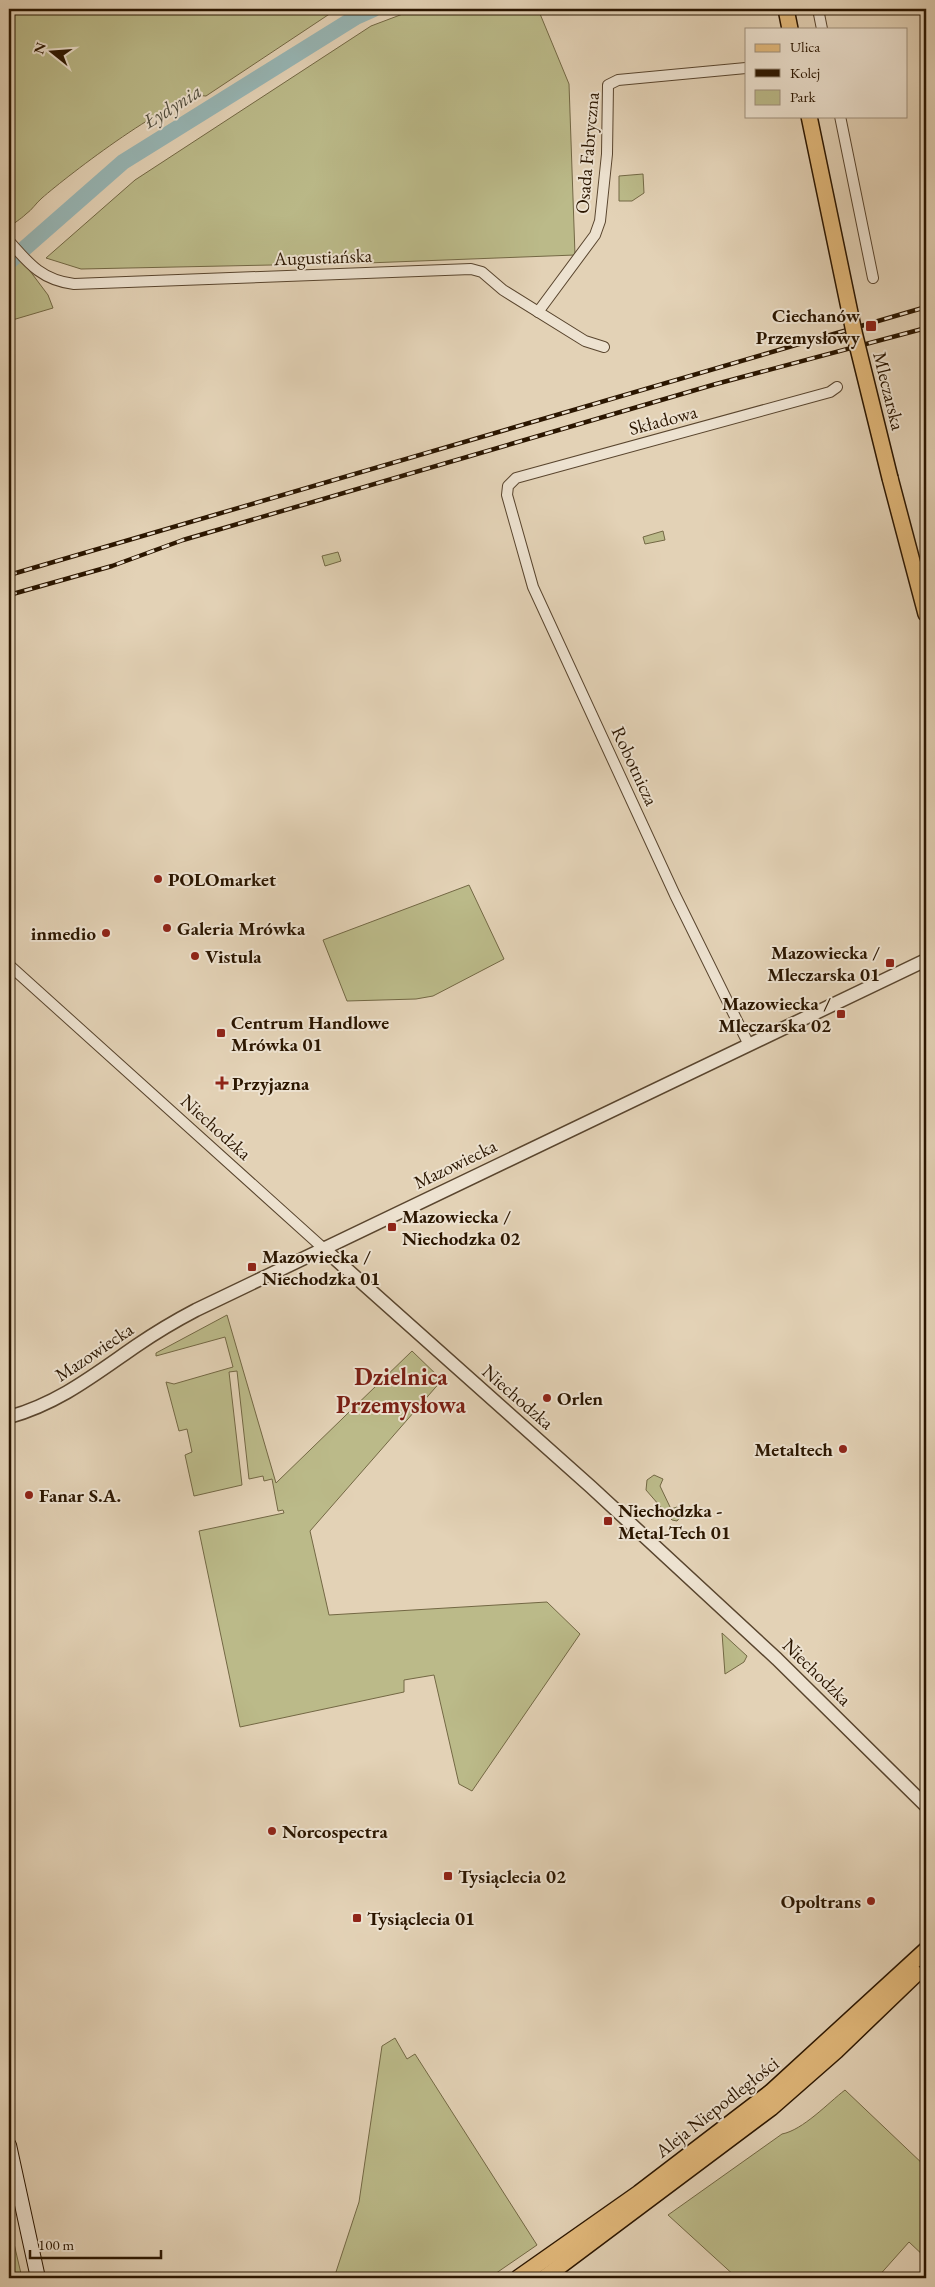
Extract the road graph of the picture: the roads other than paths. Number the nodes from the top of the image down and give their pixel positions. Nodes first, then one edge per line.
1 (786, 9) edge
2 (818, 9) edge
3 (790, 28) edge
4 (822, 28) edge
5 (745, 68) edge
6 (808, 118) edge
7 (840, 118) edge
8 (10, 242) edge
9 (873, 278) dead end
10 (538, 312) junction
11 (604, 347) dead end
12 (837, 387) dead end
13 (507, 495) joint
14 (926, 614) edge
15 (926, 960) edge
16 (9, 965) edge
17 (749, 1045) junction
18 (323, 1248) junction
19 (9, 1418) edge
20 (926, 1806) edge
21 (926, 1950) edge
22 (926, 1964) edge
23 (9, 2145) edge
24 (38, 2278) edge
25 (518, 2278) edge
26 (544, 2278) edge

1 - 3 main road
2 - 4 street
5 - 10 street, Osada Fabryczna
6 - 14 main road, Mleczarska, bridge
7 - 9 street
8 - 10 street, Augustiańska
10 - 11 street, Augustiańska
12 - 13 street, Składowa
13 - 17 street, Robotnicza
15 - 17 street, Mazowiecka
16 - 18 street, Niechodzka
17 - 18 street, Mazowiecka
18 - 19 street, Mazowiecka
18 - 20 street, Niechodzka
21 - 25 main road, Aleja Niepodległości
22 - 26 main road, Aleja Niepodległości
23 - 24 main road

